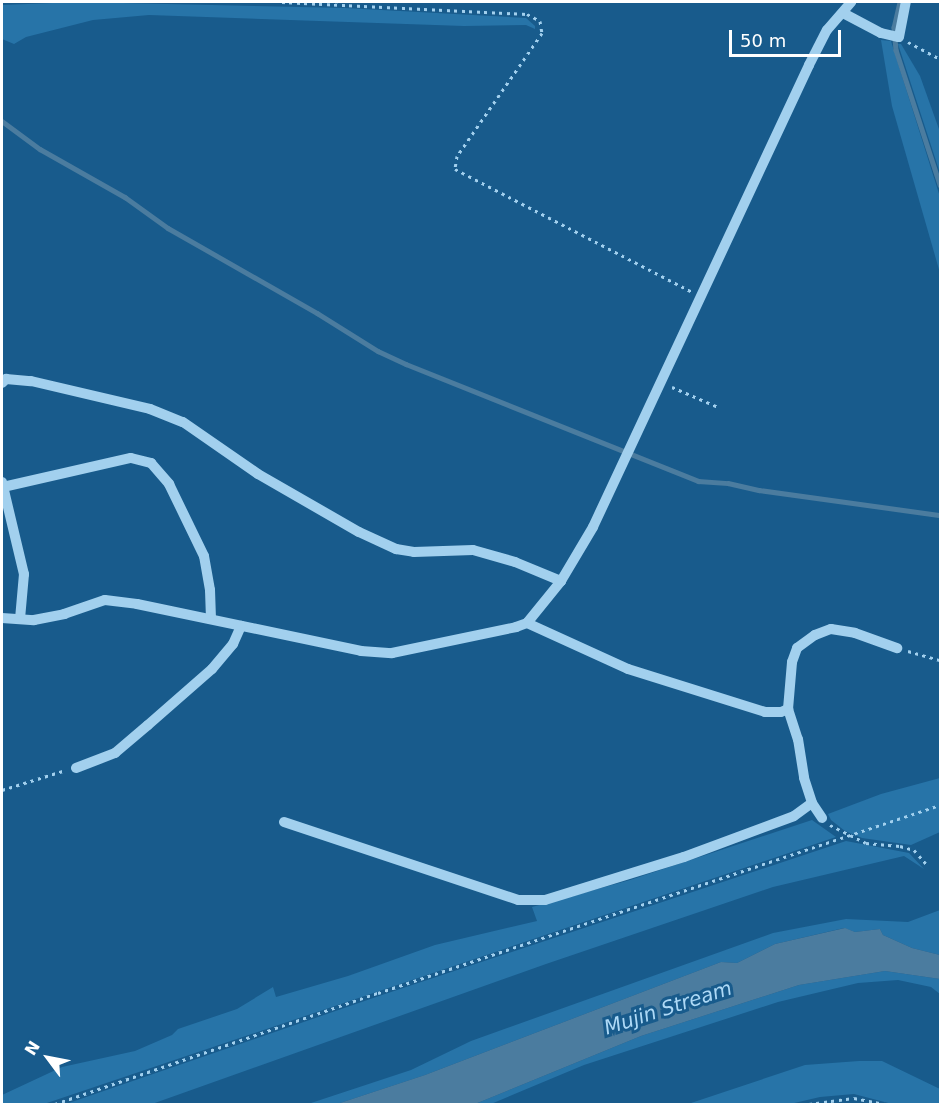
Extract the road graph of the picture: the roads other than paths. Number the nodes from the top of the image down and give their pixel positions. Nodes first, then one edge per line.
1 (851, 2) edge
2 (906, 2) edge
3 (843, 13) junction
4 (2, 383) edge
5 (2, 484) edge
6 (561, 581) junction
7 (2, 618) edge
8 (20, 619) junction
9 (211, 619) junction
10 (527, 622) junction
11 (241, 626) junction
12 (897, 648) road end
13 (788, 709) junction
14 (76, 768) road end
15 (812, 803) junction
16 (822, 818) road end
17 (284, 822) dead end

1 - 3 street
2 - 3 street
3 - 6 street
4 - 6 street
5 - 8 street
5 - 9 street
6 - 10 street
7 - 8 street
8 - 9 street
9 - 11 street
10 - 11 street
10 - 13 street
11 - 14 street
12 - 13 street
13 - 15 street
15 - 16 street
15 - 17 street

